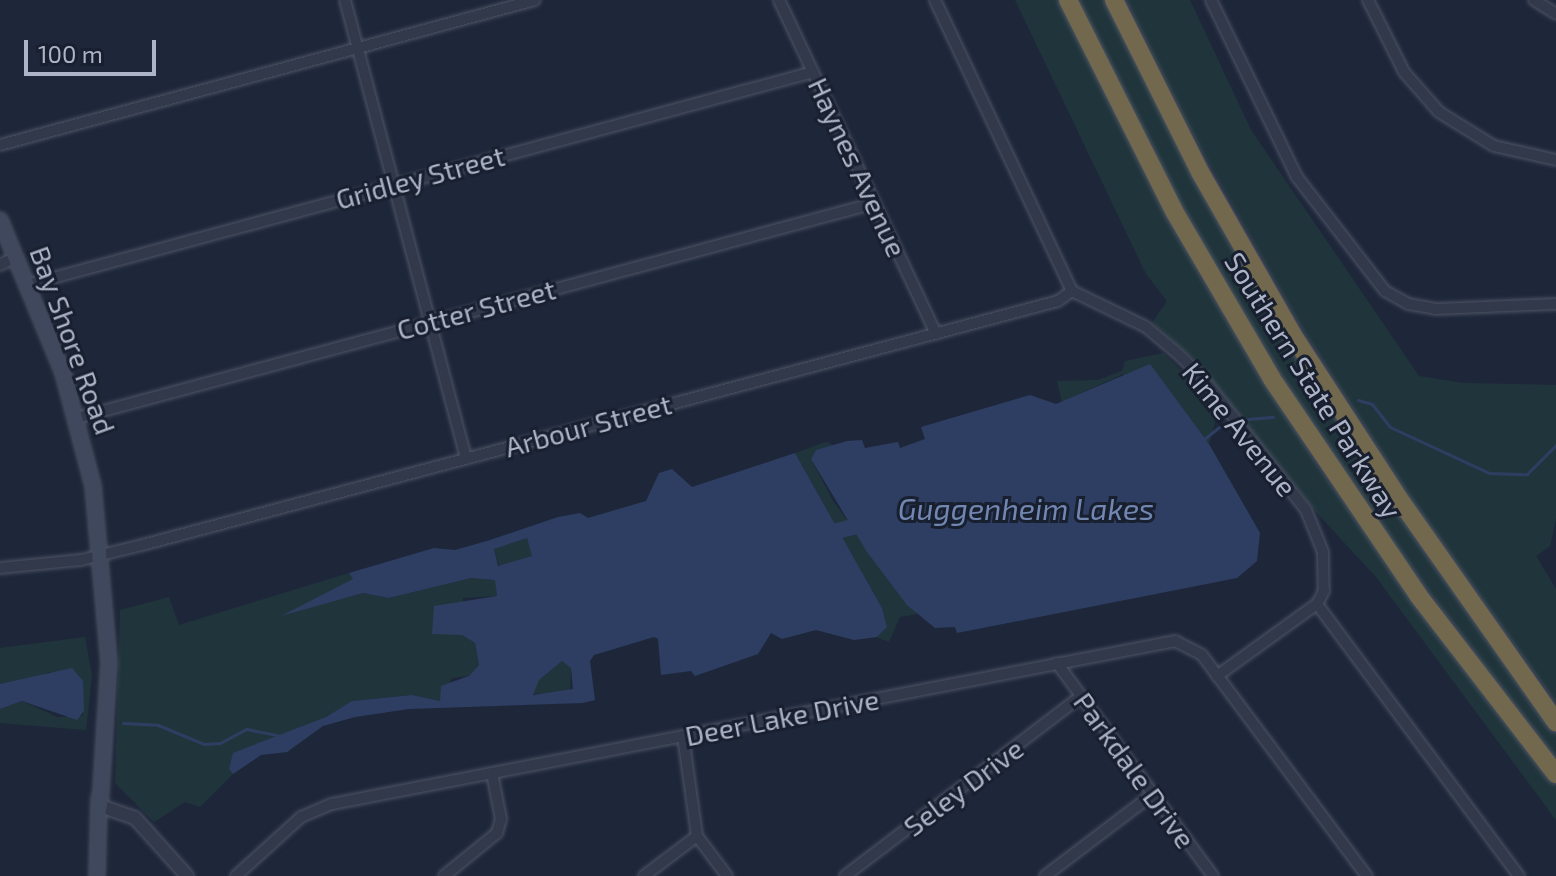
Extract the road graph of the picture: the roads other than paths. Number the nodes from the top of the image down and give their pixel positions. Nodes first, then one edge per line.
1 (345, 0) edge
2 (535, 0) edge
3 (779, 0) edge
4 (935, 0) edge
5 (1068, 0) edge
6 (1114, 0) edge
7 (1211, 0) edge
8 (1368, 0) edge
9 (1534, 0) edge
10 (1556, 14) edge
11 (358, 47) junction
12 (813, 72) junction
13 (0, 145) edge
14 (1556, 160) edge
15 (395, 183) junction
16 (875, 203) junction
17 (0, 220) edge
18 (16, 257) junction
19 (0, 265) edge
20 (27, 285) junction
21 (1072, 291) junction
22 (1556, 304) edge
23 (430, 320) junction
24 (936, 334) junction
25 (77, 418) junction
26 (466, 458) junction
27 (103, 555) junction
28 (0, 568) edge
29 (1317, 604) junction
30 (1057, 663) junction
31 (1217, 676) junction
32 (1080, 697) junction
33 (1556, 722) edge
34 (683, 736) junction
35 (492, 773) junction
36 (1556, 774) edge
37 (1153, 794) junction
38 (100, 806) junction
39 (697, 836) junction
40 (97, 876) edge
41 (187, 876) edge
42 (236, 876) edge
43 (444, 876) edge
44 (644, 876) edge
45 (727, 876) edge
46 (845, 876) edge
47 (1045, 876) edge
48 (1213, 876) edge
49 (1367, 876) edge
50 (1519, 876) edge

1 - 11 street
2 - 11 street
3 - 12 street, Haynes Avenue
4 - 21 street
5 - 36 highway, Southern State Parkway
6 - 33 highway, Southern State Parkway
7 - 22 street
8 - 14 street
9 - 10 street
11 - 13 street
11 - 15 street
12 - 15 street, Gridley Street
12 - 16 street, Haynes Avenue
15 - 20 street, Gridley Street
15 - 23 street
16 - 23 street, Cotter Street
16 - 24 street, Haynes Avenue
17 - 18 main road, Bay Shore Road
18 - 19 street
18 - 20 main road, Bay Shore Road
20 - 25 main road, Bay Shore Road
21 - 24 street, Arbour Street
21 - 29 street, Kime Avenue
23 - 25 street, Cotter Street
23 - 26 street
24 - 26 street, Arbour Street
25 - 27 main road, Bay Shore Road
26 - 27 street, Arbour Street
27 - 28 street, Arbour Street
27 - 38 main road, Bay Shore Road
29 - 31 street
29 - 50 street
30 - 31 street, Deer Lake Drive
30 - 32 street, Parkdale Drive
30 - 34 street, Deer Lake Drive
31 - 49 street, Deer Lake Drive
32 - 37 street, Parkdale Drive
32 - 46 street, Seley Drive
34 - 35 street, Deer Lake Drive
34 - 39 street
35 - 42 street, Deer Lake Drive
35 - 43 street
37 - 47 street
37 - 48 street, Parkdale Drive
38 - 40 main road, Bay Shore Road
38 - 41 street
39 - 44 street
39 - 45 street

